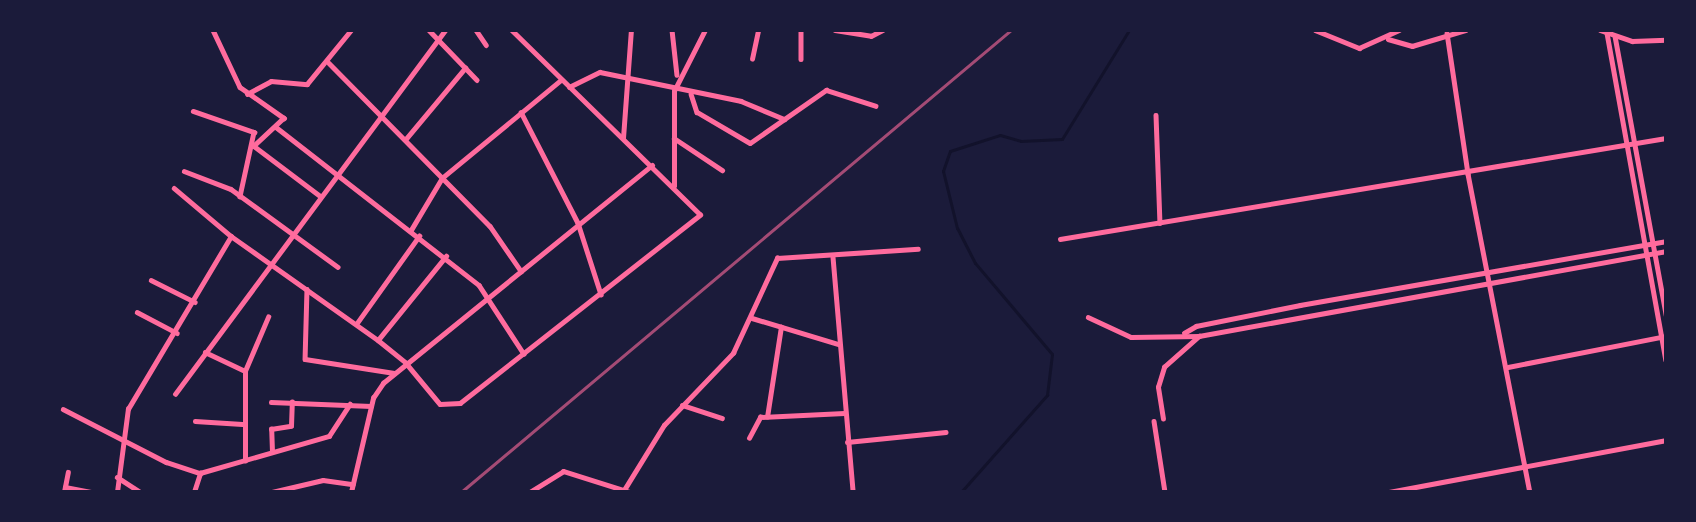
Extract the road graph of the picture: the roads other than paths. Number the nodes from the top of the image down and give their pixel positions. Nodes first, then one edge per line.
1 (213, 30) edge
2 (351, 30) edge
3 (429, 30) edge
4 (445, 30) edge
5 (476, 30) edge
6 (511, 30) edge
7 (630, 30) edge
8 (672, 30) edge
9 (705, 30) edge
10 (758, 30) edge
11 (801, 30) edge
12 (838, 30) edge
13 (883, 30) edge
14 (1315, 30) edge
15 (1399, 30) edge
16 (1466, 30) edge
17 (1600, 30) edge
18 (858, 32) edge
19 (1322, 32) edge
20 (1447, 33) junction
21 (1607, 33) junction
22 (1614, 36) junction
23 (437, 39) junction
24 (1388, 39) junction
25 (1666, 40) edge
26 (486, 45) dead end
27 (752, 59) dead end
28 (801, 59) dead end
29 (329, 63) junction
30 (465, 68) junction
31 (677, 75) junction
32 (628, 79) junction
33 (477, 80) dead end
34 (561, 80) junction
35 (569, 87) junction
36 (674, 91) junction
37 (247, 94) junction
38 (691, 94) junction
39 (876, 106) dead end
40 (193, 111) dead end
41 (521, 112) junction
42 (1156, 115) dead end
43 (381, 116) junction
44 (784, 119) junction
45 (276, 127) junction
46 (623, 138) junction
47 (674, 138) junction
48 (1666, 138) edge
49 (405, 140) junction
50 (1634, 144) junction
51 (254, 146) junction
52 (1627, 146) junction
53 (652, 165) junction
54 (722, 170) dead end
55 (184, 171) dead end
56 (1468, 174) junction
57 (335, 177) junction
58 (442, 178) junction
59 (674, 186) junction
60 (174, 188) dead end
61 (240, 196) junction
62 (320, 196) junction
63 (578, 223) junction
64 (1160, 223) junction
65 (411, 230) junction
66 (292, 233) junction
67 (231, 236) junction
68 (419, 236) junction
69 (1060, 239) dead end
70 (1666, 241) edge
71 (1653, 243) junction
72 (1645, 244) junction
73 (918, 249) dead end
74 (1666, 252) edge
75 (1655, 253) junction
76 (1646, 254) junction
77 (447, 256) junction
78 (833, 257) junction
79 (269, 263) junction
80 (338, 267) dead end
81 (521, 271) junction
82 (1486, 272) junction
83 (151, 280) dead end
84 (1489, 284) junction
85 (307, 289) junction
86 (601, 294) junction
87 (489, 298) junction
88 (195, 302) junction
89 (137, 312) dead end
90 (1666, 315) edge
91 (268, 317) dead end
92 (1088, 317) dead end
93 (752, 318) junction
94 (357, 323) junction
95 (781, 327) junction
96 (177, 333) junction
97 (1184, 333) junction
98 (1199, 336) junction
99 (1664, 337) edge
100 (378, 340) junction
101 (838, 344) junction
102 (205, 352) junction
103 (524, 354) junction
104 (1666, 360) edge
105 (406, 363) junction
106 (1508, 367) junction
107 (245, 371) junction
108 (394, 373) junction
109 (175, 394) dead end
110 (271, 402) dead end
111 (292, 402) junction
112 (351, 404) junction
113 (682, 405) junction
114 (371, 406) junction
115 (63, 409) dead end
116 (844, 413) junction
117 (767, 417) junction
118 (722, 418) dead end
119 (1162, 419) dead end
120 (195, 421) dead end
121 (1154, 421) dead end
122 (242, 424) junction
123 (945, 432) dead end
124 (121, 434) junction
125 (749, 438) dead end
126 (1666, 440) edge
127 (847, 442) junction
128 (272, 452) junction
129 (245, 461) junction
130 (1526, 467) junction
131 (68, 472) dead end
132 (200, 472) junction
133 (117, 477) junction
134 (353, 484) junction
135 (65, 490) edge
136 (624, 490) junction
137 (91, 492) edge
138 (117, 492) edge
139 (140, 492) edge
140 (194, 492) edge
141 (272, 492) edge
142 (351, 492) edge
143 (530, 492) edge
144 (630, 492) edge
145 (853, 492) edge
146 (1165, 492) edge
147 (1389, 492) edge
148 (1530, 492) edge

1 - 37 street
2 - 29 street
3 - 23 street
4 - 23 street
5 - 26 street
6 - 34 street
7 - 32 street
8 - 31 street
9 - 31 street
10 - 27 street
11 - 28 street
12 - 18 street
13 - 18 street
14 - 19 street
15 - 24 street
16 - 20 street
17 - 21 street
19 - 24 street
20 - 24 street
20 - 56 street
21 - 22 street
21 - 52 street
22 - 25 street
22 - 50 street
23 - 30 street
23 - 43 street
29 - 37 street
29 - 43 street
30 - 33 street
30 - 49 street
31 - 36 street
32 - 35 street
32 - 36 street
32 - 46 street
34 - 35 street
34 - 41 street
35 - 46 street
36 - 38 street
36 - 47 street
37 - 45 street
38 - 44 street
38 - 44 street
39 - 44 street
40 - 51 street
41 - 58 street
41 - 63 street
42 - 64 street
43 - 49 street
43 - 57 street
45 - 51 street
45 - 57 street
46 - 53 street
47 - 54 street
47 - 59 street
48 - 50 street
49 - 58 street
50 - 52 street
50 - 71 street
51 - 61 street
51 - 62 street
52 - 56 street
52 - 72 street
53 - 59 street
53 - 63 street
55 - 61 street
56 - 64 street
56 - 82 street
57 - 62 street
57 - 65 street
58 - 65 street
58 - 81 street
59 - 86 street
60 - 67 street
61 - 66 street
62 - 66 street
63 - 81 street
63 - 86 street
64 - 69 street
65 - 68 street
66 - 79 street
66 - 80 street
67 - 79 street
67 - 88 street
68 - 77 street
68 - 94 street
70 - 71 street
71 - 72 street
71 - 75 street
72 - 76 street
72 - 82 street
73 - 78 street
74 - 75 street
75 - 76 street
75 - 90 street
76 - 84 street
76 - 99 street
77 - 87 street
77 - 100 street
78 - 93 street
78 - 101 street
79 - 85 street
79 - 102 street
81 - 87 street
82 - 84 street
82 - 97 street
83 - 88 street
84 - 98 street
84 - 106 street
85 - 94 street
85 - 108 street
86 - 103 street
87 - 103 street
87 - 105 street
88 - 96 street
89 - 96 street
91 - 107 street
92 - 97 street
93 - 95 street
93 - 113 street
94 - 100 street
95 - 101 street
95 - 117 street
96 - 124 street
97 - 98 street
98 - 119 street
99 - 104 street
99 - 106 street
100 - 105 street
101 - 116 street
102 - 107 street
102 - 109 street
103 - 105 street
105 - 108 street
106 - 130 street
107 - 122 street
108 - 114 street
110 - 111 street
111 - 112 street
111 - 128 street
112 - 114 street
112 - 128 street
113 - 118 street
113 - 136 street
114 - 134 street
115 - 124 street
116 - 117 street
116 - 127 street
117 - 125 street
120 - 122 street
121 - 146 street
122 - 129 street
123 - 127 street
124 - 132 street
124 - 133 street
126 - 130 street
127 - 145 street
128 - 129 street
129 - 132 street
130 - 147 street
130 - 148 street
131 - 135 street
132 - 140 street
133 - 138 street
133 - 139 street
134 - 141 street
134 - 142 street
135 - 137 street
136 - 143 street
136 - 144 street

